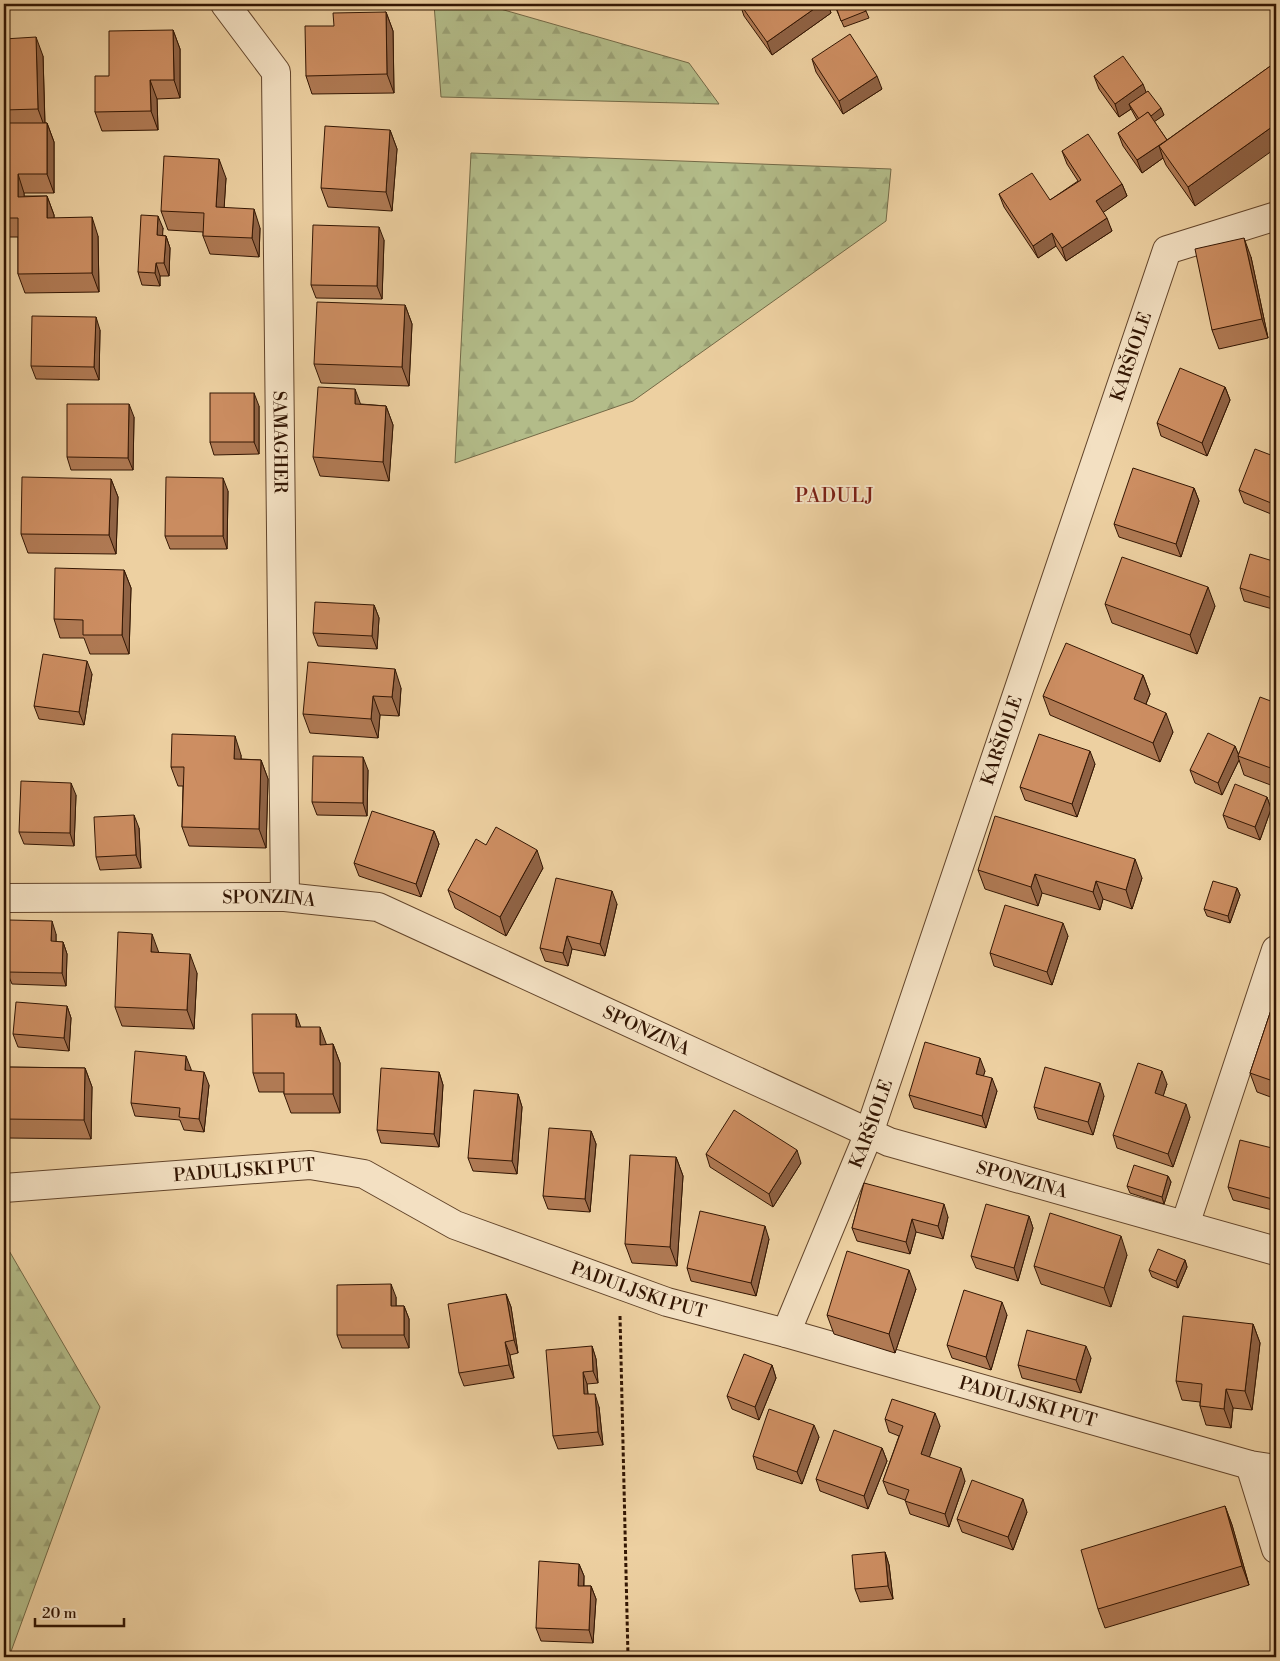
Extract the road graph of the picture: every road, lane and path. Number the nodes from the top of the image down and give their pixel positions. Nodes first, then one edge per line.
1 (225, 4) edge
2 (1276, 216) edge
3 (285, 896) junction
4 (4, 898) edge
5 (1276, 950) edge
6 (869, 1133) junction
7 (4, 1188) edge
8 (1184, 1226) junction
9 (1276, 1251) edge
10 (620, 1285) junction
11 (786, 1333) junction
12 (1263, 1467) edge
13 (1276, 1549) edge
14 (628, 1657) edge

1 - 3 street, SAMAGHER
2 - 6 street, KARŠIOLE
3 - 4 street, SPONZINA
3 - 6 street, SPONZINA
5 - 8 street
6 - 8 street, SPONZINA
6 - 11 street, KARŠIOLE
7 - 10 street, PADULJSKI PUT
8 - 9 street, SPONZINA
10 - 11 street, PADULJSKI PUT
10 - 14 path
11 - 12 street, PADULJSKI PUT
12 - 13 street

